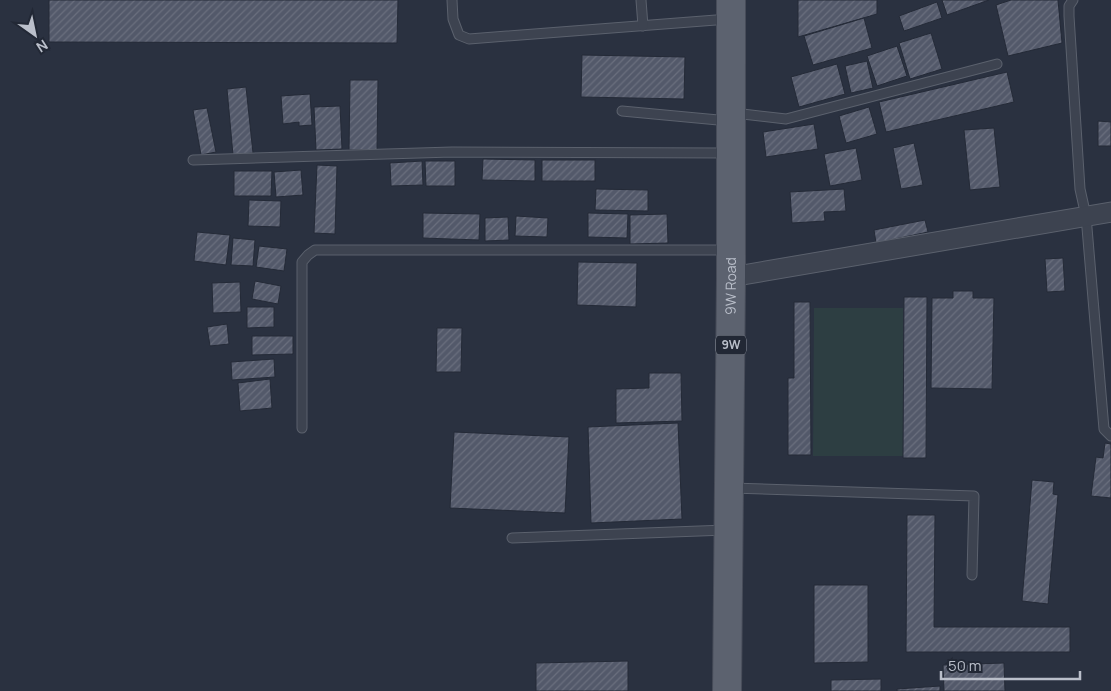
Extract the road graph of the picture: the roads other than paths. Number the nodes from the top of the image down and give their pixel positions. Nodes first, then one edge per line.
1 (452, 0) edge
2 (641, 0) edge
3 (1074, 0) edge
4 (732, 9) edge
5 (643, 26) junction
6 (997, 64) dead end
7 (622, 111) dead end
8 (732, 117) junction
9 (732, 152) junction
10 (193, 160) dead end
11 (1111, 212) edge
12 (1086, 216) junction
13 (731, 250) junction
14 (731, 278) junction
15 (302, 428) dead end
16 (1111, 436) edge
17 (729, 488) junction
18 (729, 530) junction
19 (512, 538) dead end
20 (972, 575) dead end
21 (727, 691) edge

1 - 5 lane
2 - 5 lane
3 - 12 lane
4 - 5 lane
4 - 8 main road, 9W Road / 9W
6 - 8 lane
7 - 8 lane
8 - 9 main road, 9W Road / 9W
9 - 10 lane
9 - 13 main road, 9W Road / 9W
11 - 12 street
12 - 14 street
12 - 16 lane
13 - 14 main road, 9W Road / 9W
13 - 15 lane
14 - 17 main road, 9W Road / 9W
17 - 18 main road, 9W Road / 9W
17 - 20 lane
18 - 19 lane
18 - 21 main road, 9W Road / 9W

